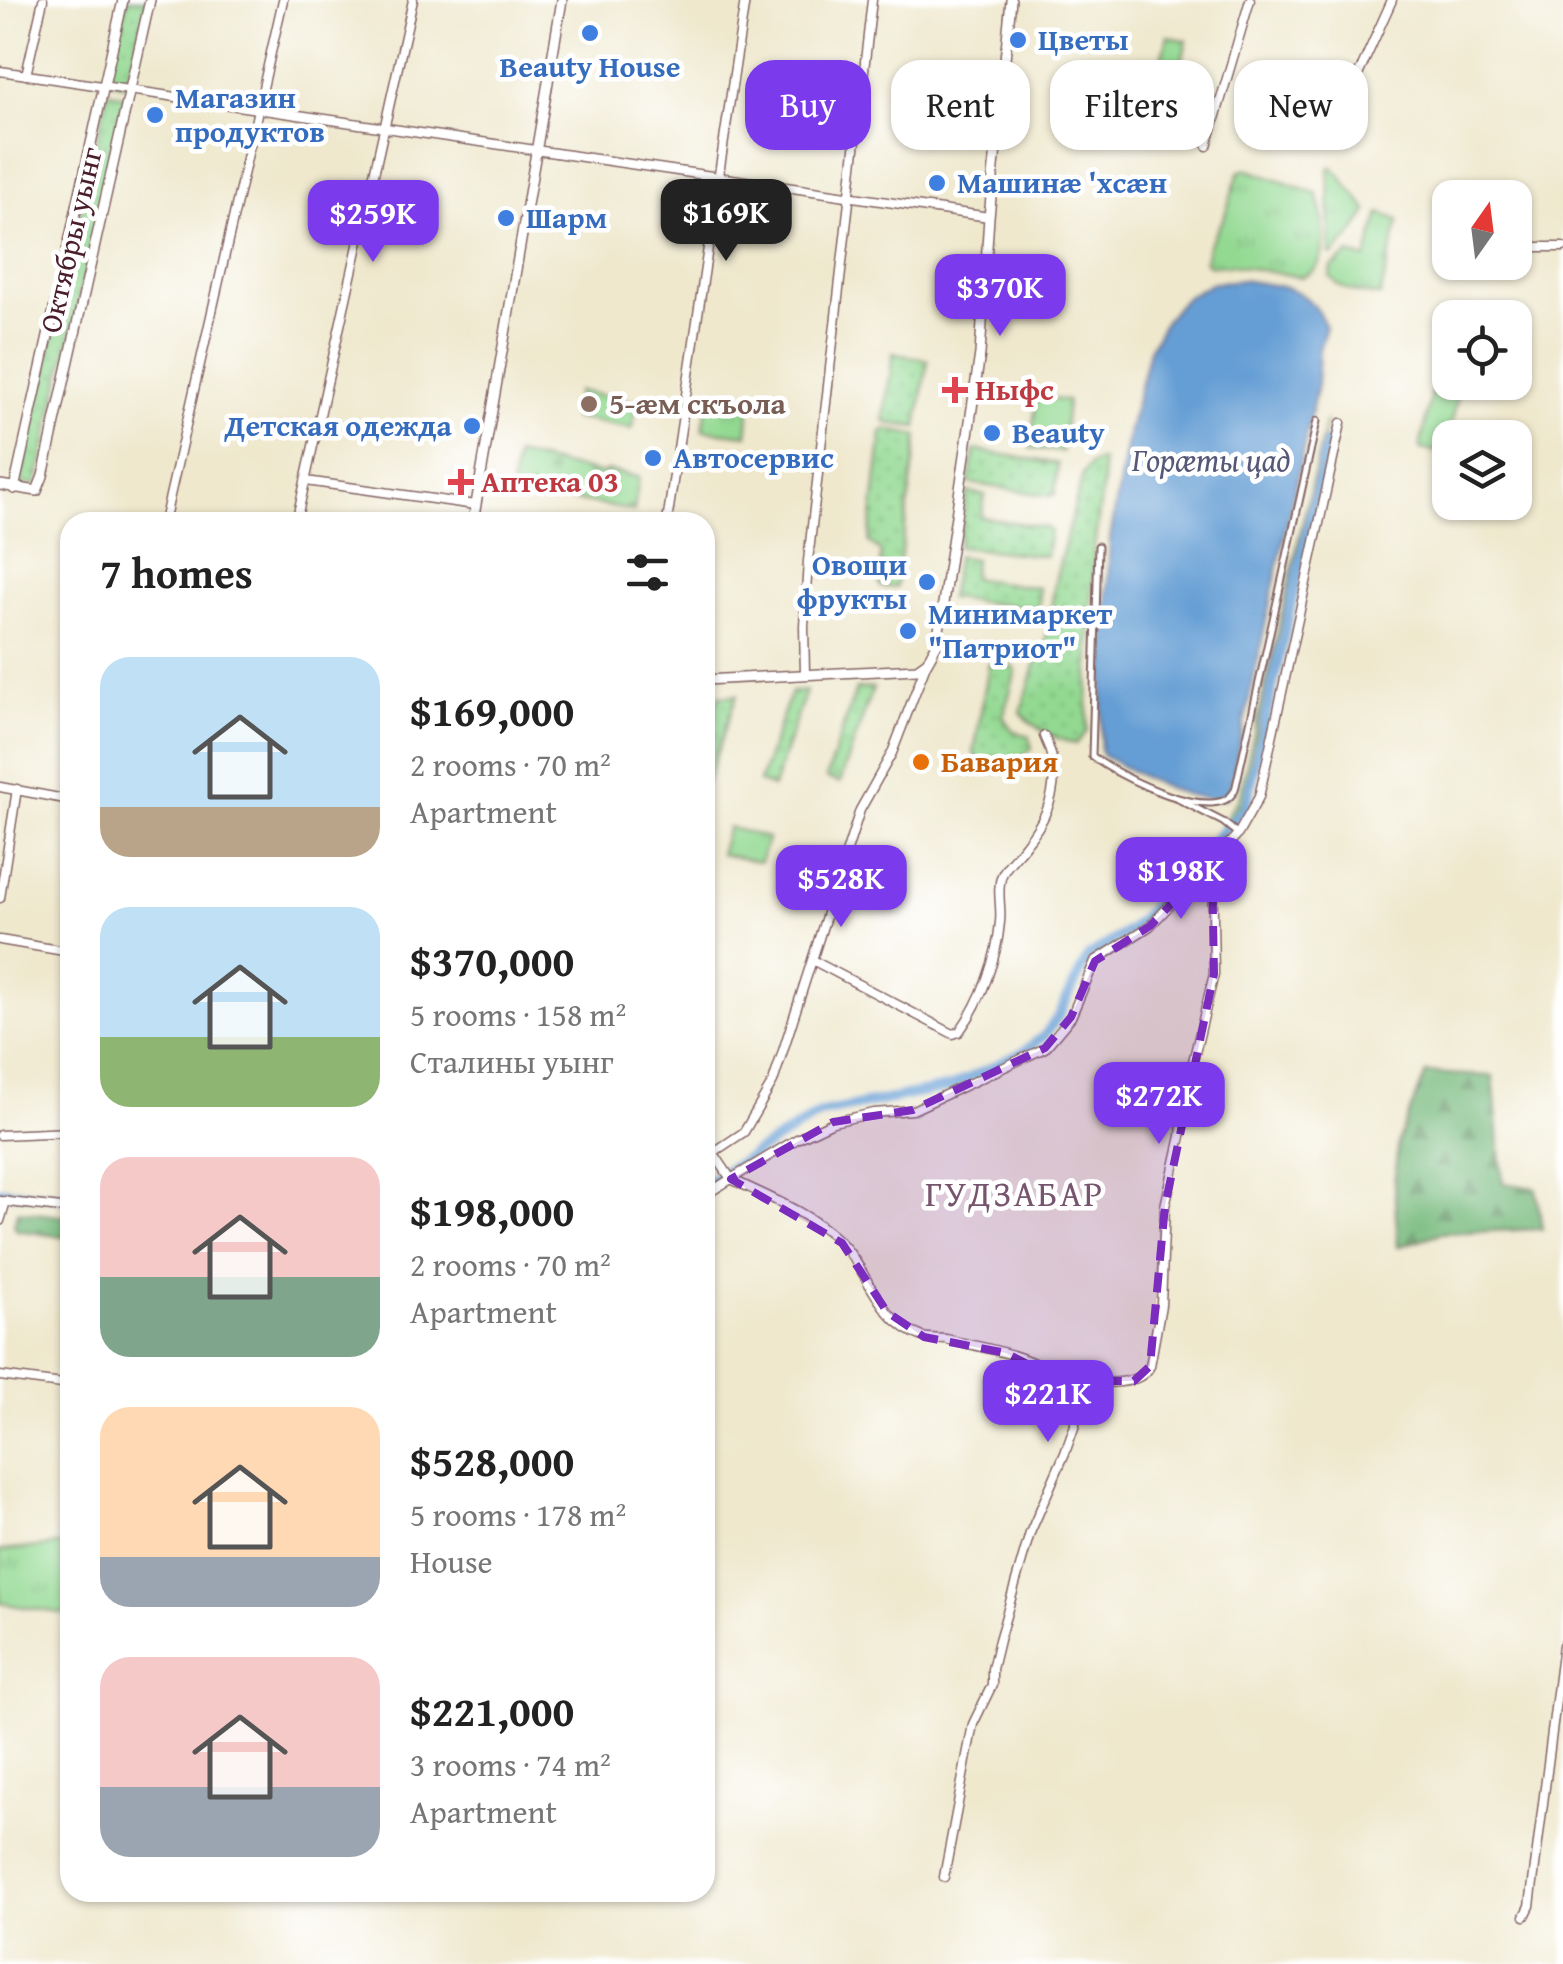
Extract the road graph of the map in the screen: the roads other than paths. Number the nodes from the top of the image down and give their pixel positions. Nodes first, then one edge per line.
1 (42, 0) edge
2 (123, 0) edge
3 (150, 0) edge
4 (283, 0) edge
5 (413, 0) edge
6 (562, 0) edge
7 (745, 0) edge
8 (872, 0) edge
9 (1011, 0) edge
10 (1250, 0) edge
11 (1392, 0) edge
12 (1365, 60) edge
13 (0, 72) edge
14 (26, 75) junction
15 (104, 86) junction
16 (130, 90) junction
17 (258, 110) junction
18 (1214, 122) edge
19 (384, 128) junction
20 (538, 148) junction
21 (720, 179) junction
22 (848, 196) junction
23 (989, 217) junction
24 (1563, 246) edge
25 (1532, 247) edge
26 (1317, 422) dead end
27 (1341, 424) dead end
28 (306, 481) junction
29 (0, 485) edge
30 (14, 488) junction
31 (476, 506) junction
32 (166, 512) edge
33 (298, 512) edge
34 (474, 512) edge
35 (669, 512) edge
36 (1098, 546) dead end
37 (927, 662) junction
38 (806, 674) junction
39 (715, 679) edge
40 (1044, 736) dead end
41 (0, 787) edge
42 (17, 789) junction
43 (1172, 796) junction
44 (60, 798) edge
45 (1238, 834) junction
46 (1212, 862) junction
47 (0, 898) edge
48 (0, 940) edge
49 (60, 950) edge
50 (814, 961) junction
51 (60, 1132) edge
52 (0, 1135) edge
53 (715, 1153) edge
54 (715, 1160) edge
55 (730, 1177) junction
56 (715, 1187) edge
57 (3, 1201) edge
58 (60, 1208) edge
59 (0, 1221) edge
60 (0, 1376) edge
61 (1060, 1381) junction
62 (60, 1385) edge
63 (1563, 1644) edge
64 (944, 1878) dead end
65 (1525, 1916) dead end

1 - 14 street
2 - 15 street, Октябры уынг
3 - 16 street, Октябры уынг
4 - 17 street
5 - 19 street
6 - 20 street
7 - 21 street
8 - 22 street
9 - 23 street
10 - 18 street
11 - 12 street
13 - 14 street
14 - 15 street
15 - 16 street
15 - 30 street, Октябры уынг
16 - 17 street
16 - 30 street, Октябры уынг
17 - 19 street
17 - 32 street
19 - 20 street
19 - 28 street
20 - 21 street
20 - 31 street
21 - 22 street
21 - 35 street
22 - 23 street
22 - 38 street
23 - 37 street
24 - 25 street
26 - 43 street
27 - 45 street
28 - 31 street
28 - 33 street
29 - 30 street
31 - 34 street
36 - 43 street
37 - 38 street
37 - 50 street
38 - 39 street
40 - 50 street
41 - 42 street
42 - 44 street
42 - 47 street
43 - 45 street
45 - 46 street
46 - 55 street
46 - 61 street
48 - 49 street
50 - 53 street
51 - 52 street
54 - 55 street
55 - 56 street
55 - 61 street
57 - 58 street
57 - 59 street
60 - 62 street
61 - 64 street
63 - 65 street

